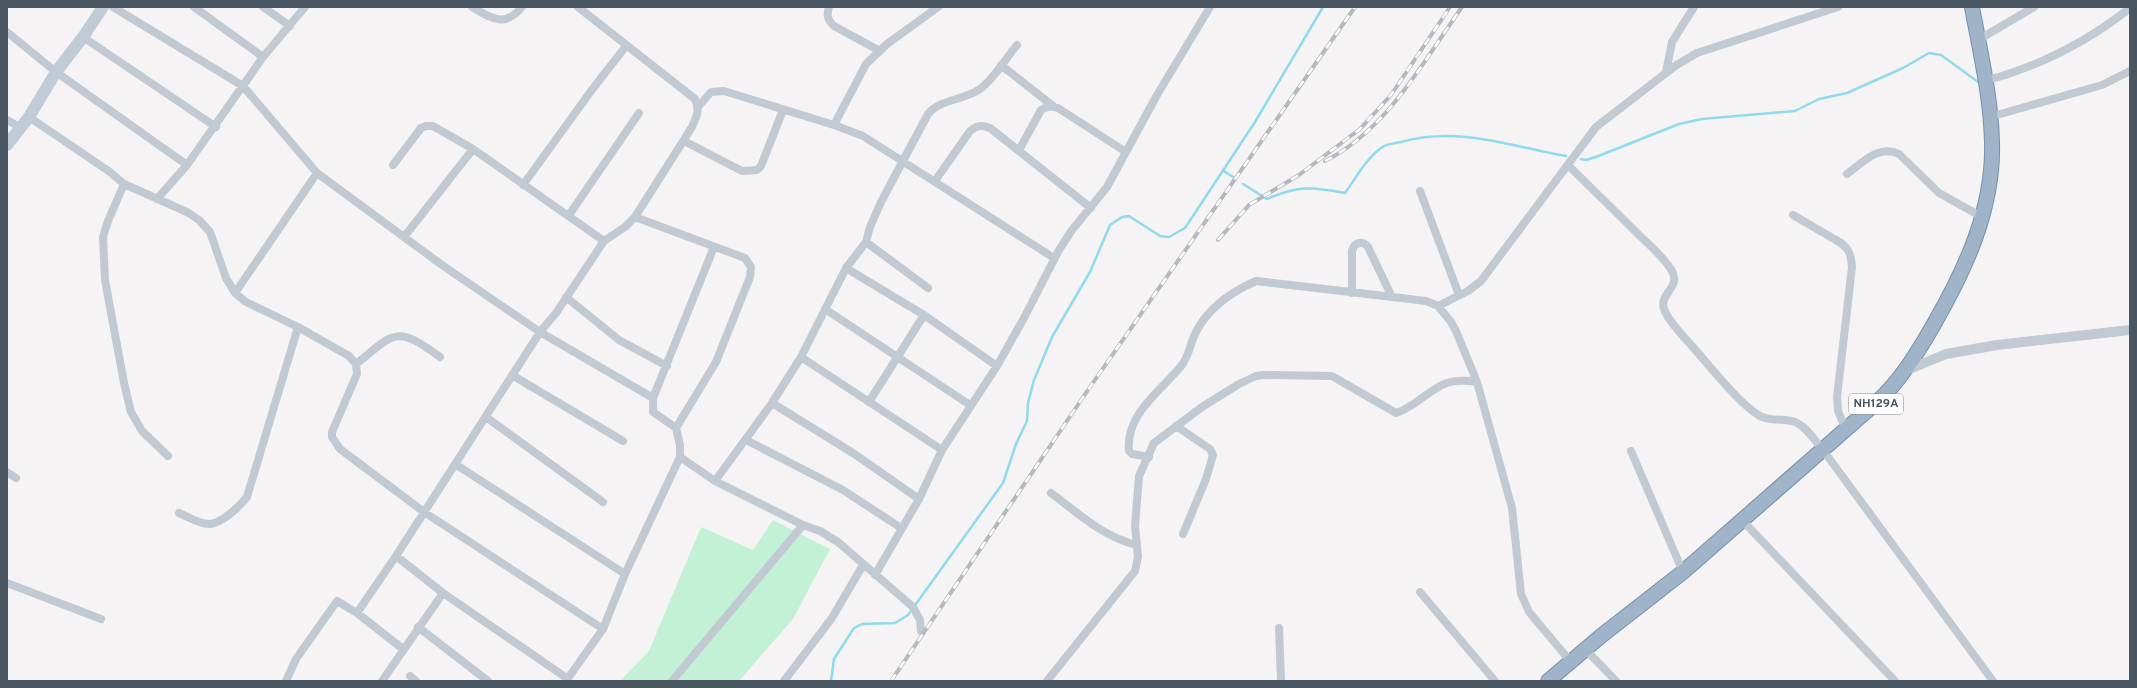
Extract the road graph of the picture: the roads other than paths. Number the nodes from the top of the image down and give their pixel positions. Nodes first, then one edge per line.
1 (103, 7) edge
2 (113, 7) edge
3 (194, 7) edge
4 (263, 7) edge
5 (305, 7) edge
6 (472, 7) edge
7 (522, 7) edge
8 (578, 7) edge
9 (829, 7) edge
10 (938, 7) edge
11 (1210, 7) edge
12 (1694, 7) edge
13 (1838, 7) edge
14 (1972, 7) edge
15 (2034, 7) edge
16 (2124, 10) edge
17 (290, 26) junction
18 (7, 32) edge
19 (83, 37) junction
20 (1978, 40) junction
21 (626, 46) junction
22 (1016, 46) dead end
23 (880, 51) junction
24 (263, 57) junction
25 (1001, 65) junction
26 (2130, 70) edge
27 (56, 72) junction
28 (1666, 72) junction
29 (1985, 81) junction
30 (243, 86) junction
31 (1053, 106) junction
32 (698, 107) junction
33 (783, 110) junction
34 (639, 112) dead end
35 (28, 117) junction
36 (1990, 117) junction
37 (7, 120) edge
38 (834, 125) junction
39 (20, 127) junction
40 (216, 127) junction
41 (684, 141) junction
42 (7, 145) edge
43 (472, 150) junction
44 (1019, 150) junction
45 (1126, 152) junction
46 (904, 161) junction
47 (393, 165) dead end
48 (1568, 165) junction
49 (187, 166) junction
50 (317, 173) junction
51 (1847, 174) dead end
52 (936, 181) junction
53 (124, 184) junction
54 (523, 185) junction
55 (1420, 191) dead end
56 (156, 199) junction
57 (1091, 208) junction
58 (1793, 215) dead end
59 (569, 216) junction
60 (635, 217) junction
61 (1982, 217) junction
62 (404, 237) junction
63 (604, 241) junction
64 (866, 242) junction
65 (714, 247) junction
66 (1054, 258) junction
67 (846, 268) junction
68 (928, 288) dead end
69 (235, 293) junction
70 (1352, 293) junction
71 (1459, 295) junction
72 (566, 297) junction
73 (1392, 297) junction
74 (1438, 306) junction
75 (825, 309) junction
76 (924, 315) junction
77 (298, 327) junction
78 (2130, 330) edge
79 (540, 332) junction
80 (440, 356) dead end
81 (801, 357) junction
82 (898, 358) junction
83 (356, 364) junction
84 (668, 366) junction
85 (997, 366) junction
86 (1904, 372) junction
87 (512, 374) junction
88 (1477, 382) junction
89 (653, 398) junction
90 (869, 402) junction
91 (772, 403) junction
92 (970, 405) junction
93 (486, 416) junction
94 (1176, 426) junction
95 (676, 428) junction
96 (1846, 430) junction
97 (746, 440) junction
98 (623, 441) dead end
99 (942, 450) junction
100 (1823, 450) junction
101 (1631, 451) dead end
102 (168, 456) dead end
103 (680, 457) junction
104 (1149, 457) junction
105 (455, 464) junction
106 (7, 472) edge
107 (16, 478) dead end
108 (715, 481) junction
109 (1051, 492) dead end
110 (919, 499) junction
111 (603, 502) dead end
112 (424, 512) junction
113 (179, 513) dead end
114 (1742, 520) junction
115 (803, 525) junction
116 (901, 528) junction
117 (1183, 534) dead end
118 (1137, 545) junction
119 (396, 556) junction
120 (863, 565) junction
121 (1683, 572) junction
122 (625, 574) junction
123 (875, 574) junction
124 (7, 583) edge
125 (1420, 592) dead end
126 (443, 593) junction
127 (357, 613) junction
128 (101, 619) dead end
129 (418, 627) junction
130 (1279, 628) dead end
131 (603, 629) junction
132 (921, 631) dead end
133 (404, 649) junction
134 (1586, 650) junction
135 (1571, 662) junction
136 (567, 680) edge
137 (286, 681) edge
138 (382, 681) edge
139 (488, 681) edge
140 (672, 681) edge
141 (784, 681) edge
142 (1047, 681) edge
143 (1281, 681) edge
144 (1496, 681) edge
145 (1548, 681) edge
146 (1616, 681) edge
147 (1895, 681) edge
148 (1993, 681) edge

1 - 19 main road
2 - 30 street
3 - 24 street
4 - 17 street
5 - 17 street
6 - 7 street
8 - 21 street
9 - 23 street
10 - 23 street
11 - 45 street
12 - 28 street
13 - 28 street
14 - 20 highway, NH129A
15 - 20 street
16 - 29 street
17 - 24 street
18 - 27 street
19 - 27 main road
19 - 40 street
20 - 29 highway, NH129A
21 - 32 street
21 - 54 street
22 - 25 street
23 - 38 street
24 - 30 street
25 - 31 street
25 - 46 street
26 - 36 street
27 - 35 main road
27 - 49 street
28 - 48 street
29 - 36 highway, NH129A
30 - 40 street
30 - 50 street
31 - 44 street
31 - 45 street
32 - 33 street
32 - 41 street
33 - 38 street
33 - 41 street
34 - 59 street
35 - 39 main road
35 - 53 street
36 - 61 highway, NH129A
37 - 39 street
38 - 46 street
39 - 42 main road
40 - 49 street
41 - 60 street
43 - 47 street
43 - 54 street
43 - 62 street
44 - 52 street
44 - 57 street
45 - 57 street
46 - 52 street
46 - 64 street
48 - 71 street
48 - 100 street
49 - 56 street
50 - 62 street
50 - 69 street
51 - 61 street
52 - 66 street
53 - 56 street
53 - 102 street
54 - 59 street
55 - 71 street
56 - 69 street
57 - 66 street
58 - 96 street
59 - 63 street
60 - 63 street
60 - 65 street
61 - 86 highway, NH129A
62 - 79 street
63 - 72 street
64 - 67 street
64 - 68 street
65 - 84 street
65 - 95 street
66 - 85 street
67 - 75 street
67 - 76 street
69 - 77 street
70 - 73 street
70 - 73 street
70 - 104 street
71 - 74 street
72 - 79 street
72 - 84 street
73 - 74 street
74 - 88 street
75 - 81 street
75 - 82 street
76 - 82 street
76 - 85 street
77 - 83 street
77 - 113 street
78 - 86 street
79 - 87 street
79 - 89 street
80 - 83 street
81 - 90 street
81 - 91 street
82 - 90 street
82 - 92 street
83 - 112 street
84 - 89 street
85 - 92 street
86 - 96 highway, NH129A
87 - 93 street
87 - 98 street
88 - 94 street
88 - 135 street
89 - 95 street
90 - 99 street
91 - 97 street
91 - 110 street
92 - 99 street
93 - 105 street
93 - 111 street
94 - 104 street
94 - 117 street
95 - 103 street
96 - 100 highway, NH129A
97 - 108 street
97 - 116 street
99 - 110 street
100 - 114 highway, NH129A
100 - 148 street
101 - 121 street
103 - 108 street
103 - 122 street
104 - 118 street
105 - 112 street
105 - 122 street
106 - 107 street
108 - 115 street
109 - 118 street
110 - 116 street
112 - 119 street
112 - 131 street
114 - 121 highway, NH129A
114 - 147 street
115 - 120 street
115 - 140 street
116 - 123 street
118 - 142 street
119 - 126 street
119 - 127 street
120 - 123 street
120 - 141 street
121 - 134 highway, NH129A
122 - 131 street
123 - 132 street
124 - 128 street
125 - 144 street
126 - 129 street
126 - 136 street
127 - 133 street
127 - 137 street
129 - 133 street
129 - 139 street
130 - 143 street
131 - 136 street
133 - 138 street
134 - 135 highway, NH129A
134 - 146 street
135 - 145 highway, NH129A

